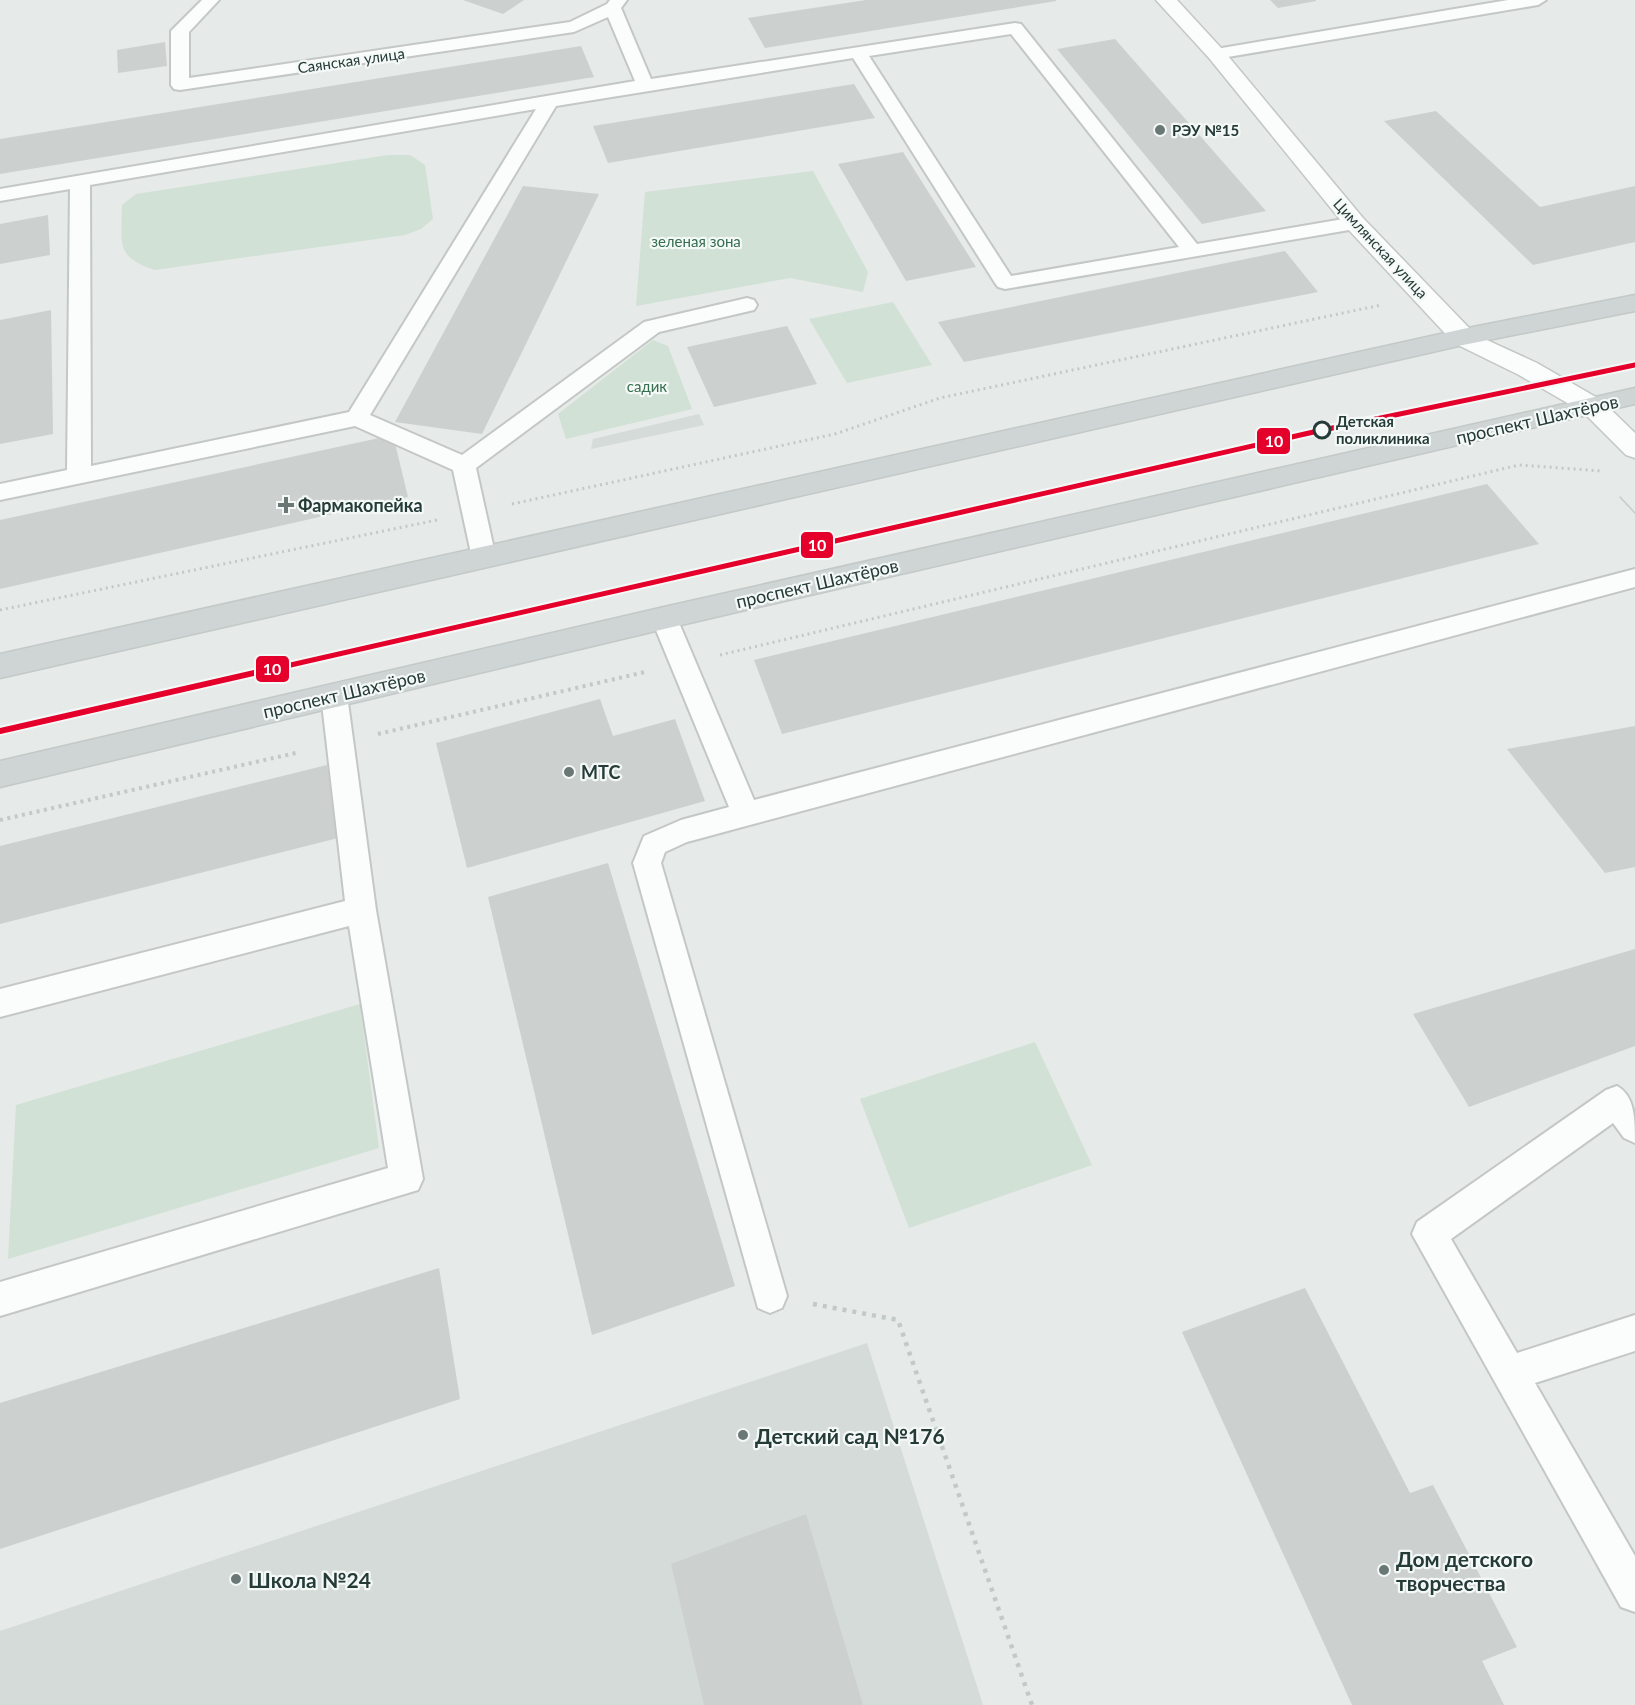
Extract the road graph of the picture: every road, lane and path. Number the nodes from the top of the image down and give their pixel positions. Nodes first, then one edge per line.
1 (211, 0) edge
2 (1166, 0) edge
3 (1538, 0) edge
4 (616, 4) edge
5 (858, 52) junction
6 (1216, 54) junction
7 (645, 85) junction
8 (550, 101) junction
9 (80, 182) junction
10 (0, 195) edge
11 (1355, 223) junction
12 (1192, 251) junction
13 (1635, 303) edge
14 (1388, 304) dead end
15 (747, 305) dead end
16 (1463, 337) junction
17 (1635, 396) edge
18 (1592, 406) junction
19 (357, 418) junction
20 (1635, 449) edge
21 (464, 465) junction
22 (1613, 472) dead end
23 (79, 476) junction
24 (0, 492) edge
25 (474, 512) junction
26 (484, 558) junction
27 (1635, 578) edge
28 (0, 610) edge
29 (664, 618) junction
30 (684, 663) junction
31 (0, 666) edge
32 (334, 695) junction
33 (339, 743) junction
34 (0, 774) edge
35 (746, 814) junction
36 (0, 820) edge
37 (361, 910) junction
38 (0, 1003) edge
39 (1635, 1127) edge
40 (770, 1296) joint
41 (0, 1299) edge
42 (1635, 1333) edge
43 (1510, 1373) junction
44 (1635, 1593) edge
45 (1032, 1705) edge

1 - 4 lane, Саянская улица
2 - 6 street, Цимлянская улица
3 - 6 lane
4 - 7 lane
5 - 7 lane
5 - 12 lane
5 - 12 lane
6 - 11 street, Цимлянская улица
7 - 8 lane
8 - 9 lane
8 - 19 lane
9 - 10 lane
9 - 23 lane
11 - 12 lane
11 - 16 street, Цимлянская улица
13 - 16 main road
14 - 25 path
15 - 21 lane
16 - 18 street, Цимлянская улица
16 - 26 main road
17 - 18 main road, проспект Шахтёров
18 - 20 street, Цимлянская улица
18 - 29 main road, проспект Шахтёров
19 - 21 lane
19 - 23 lane
21 - 25 lane
22 - 30 path
23 - 24 lane
25 - 26 lane
25 - 28 path
26 - 31 main road
27 - 35 lane
29 - 30 lane
29 - 32 main road, проспект Шахтёров
30 - 33 path
30 - 35 lane
32 - 33 lane
32 - 34 main road, проспект Шахтёров
33 - 36 path
33 - 37 lane
35 - 40 lane
37 - 38 lane
37 - 41 lane
39 - 43 lane
40 - 45 path
42 - 43 lane
43 - 44 lane

